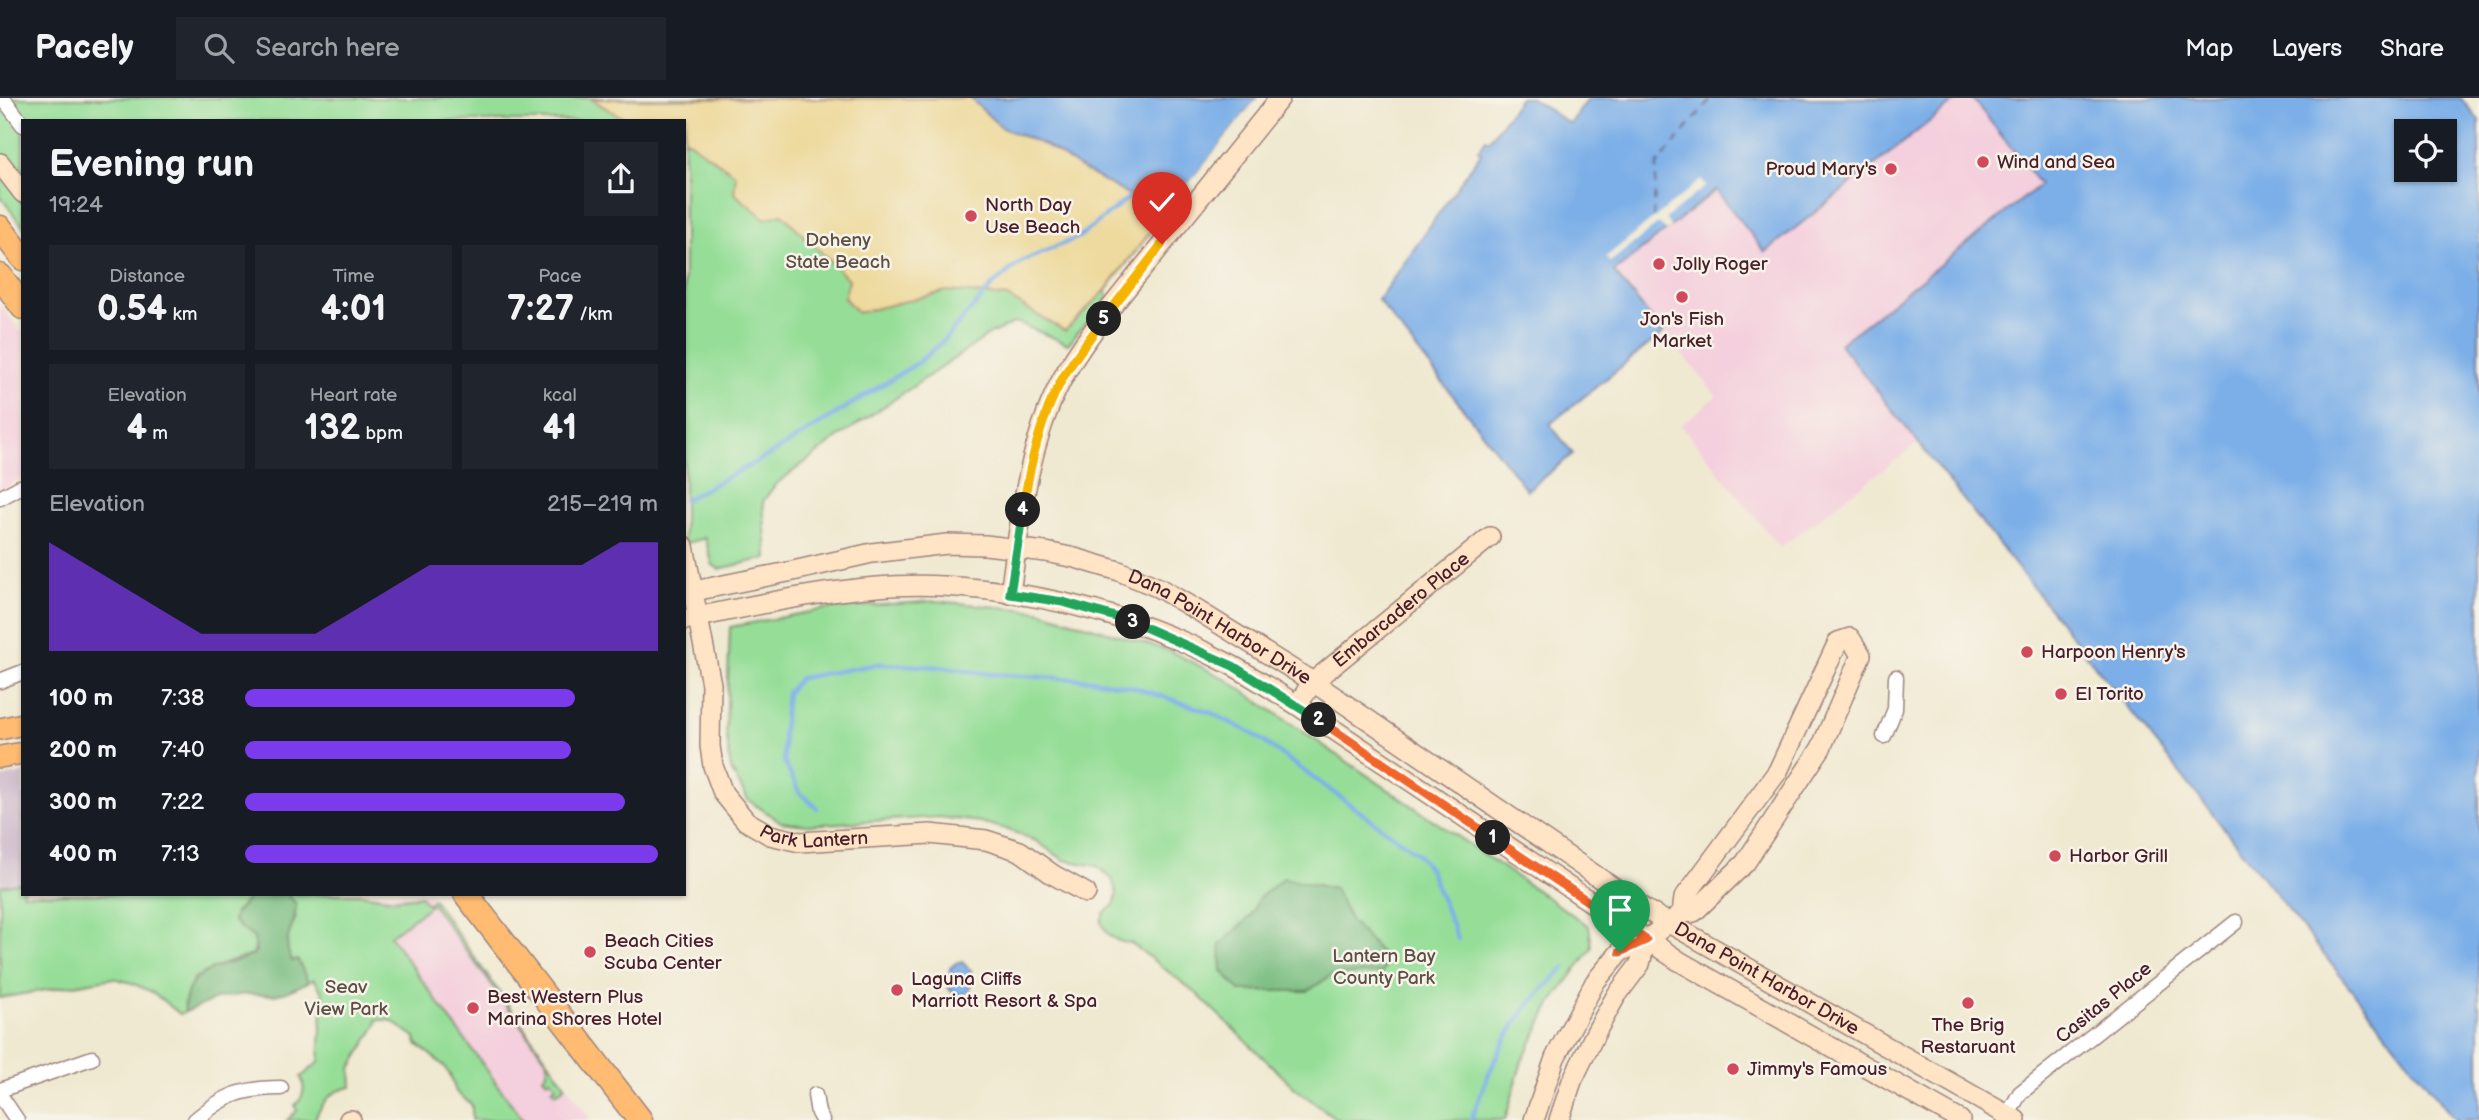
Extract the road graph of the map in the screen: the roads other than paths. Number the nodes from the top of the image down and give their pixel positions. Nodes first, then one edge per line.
1 (3, 98) edge
2 (1280, 98) edge
3 (21, 122) edge
4 (0, 163) edge
5 (21, 190) edge
6 (0, 228) edge
7 (21, 255) edge
8 (0, 276) edge
9 (21, 304) edge
10 (21, 487) edge
11 (0, 498) edge
12 (1490, 537) dead end
13 (1017, 548) junction
14 (686, 564) edge
15 (689, 592) edge
16 (1010, 594) junction
17 (692, 618) edge
18 (21, 673) edge
19 (1896, 677) dead end
20 (0, 681) edge
21 (1313, 682) junction
22 (1297, 705) junction
23 (21, 724) edge
24 (0, 729) edge
25 (1884, 736) dead end
26 (21, 753) edge
27 (0, 757) edge
28 (1774, 776) junction
29 (1793, 791) junction
30 (1086, 893) dead end
31 (468, 896) edge
32 (1675, 918) junction
33 (2236, 922) dead end
34 (1646, 940) junction
35 (92, 1058) dead end
36 (281, 1088) dead end
37 (0, 1092) edge
38 (815, 1095) dead end
39 (2009, 1118) edge
40 (17, 1120) edge
41 (195, 1120) edge
42 (639, 1120) edge
43 (822, 1120) edge
44 (1534, 1120) edge
45 (1559, 1120) edge
46 (1960, 1120) edge

1 - 3 street
2 - 13 street
4 - 5 street
6 - 7 highway
8 - 9 highway
10 - 11 street
12 - 21 street, Embarcadero Place
13 - 15 street, Dana Point Harbor Drive
13 - 16 street
13 - 21 street, Dana Point Harbor Drive
14 - 15 street
15 - 17 street, Park Lantern
16 - 17 street, Dana Point Harbor Drive
16 - 22 street, Dana Point Harbor Drive
17 - 30 street, Park Lantern
18 - 20 street
19 - 25 street
21 - 22 street, Embarcadero Place
21 - 32 street, Dana Point Harbor Drive
22 - 34 street, Dana Point Harbor Drive
23 - 24 main road
26 - 27 main road
28 - 29 street
28 - 29 street
28 - 32 street
29 - 32 street
31 - 42 highway
32 - 34 street
32 - 39 street, Dana Point Harbor Drive
33 - 39 street, Casitas Place
34 - 44 street
34 - 45 street
34 - 46 street, Dana Point Harbor Drive
35 - 37 street
36 - 41 street
37 - 40 street
38 - 43 street

